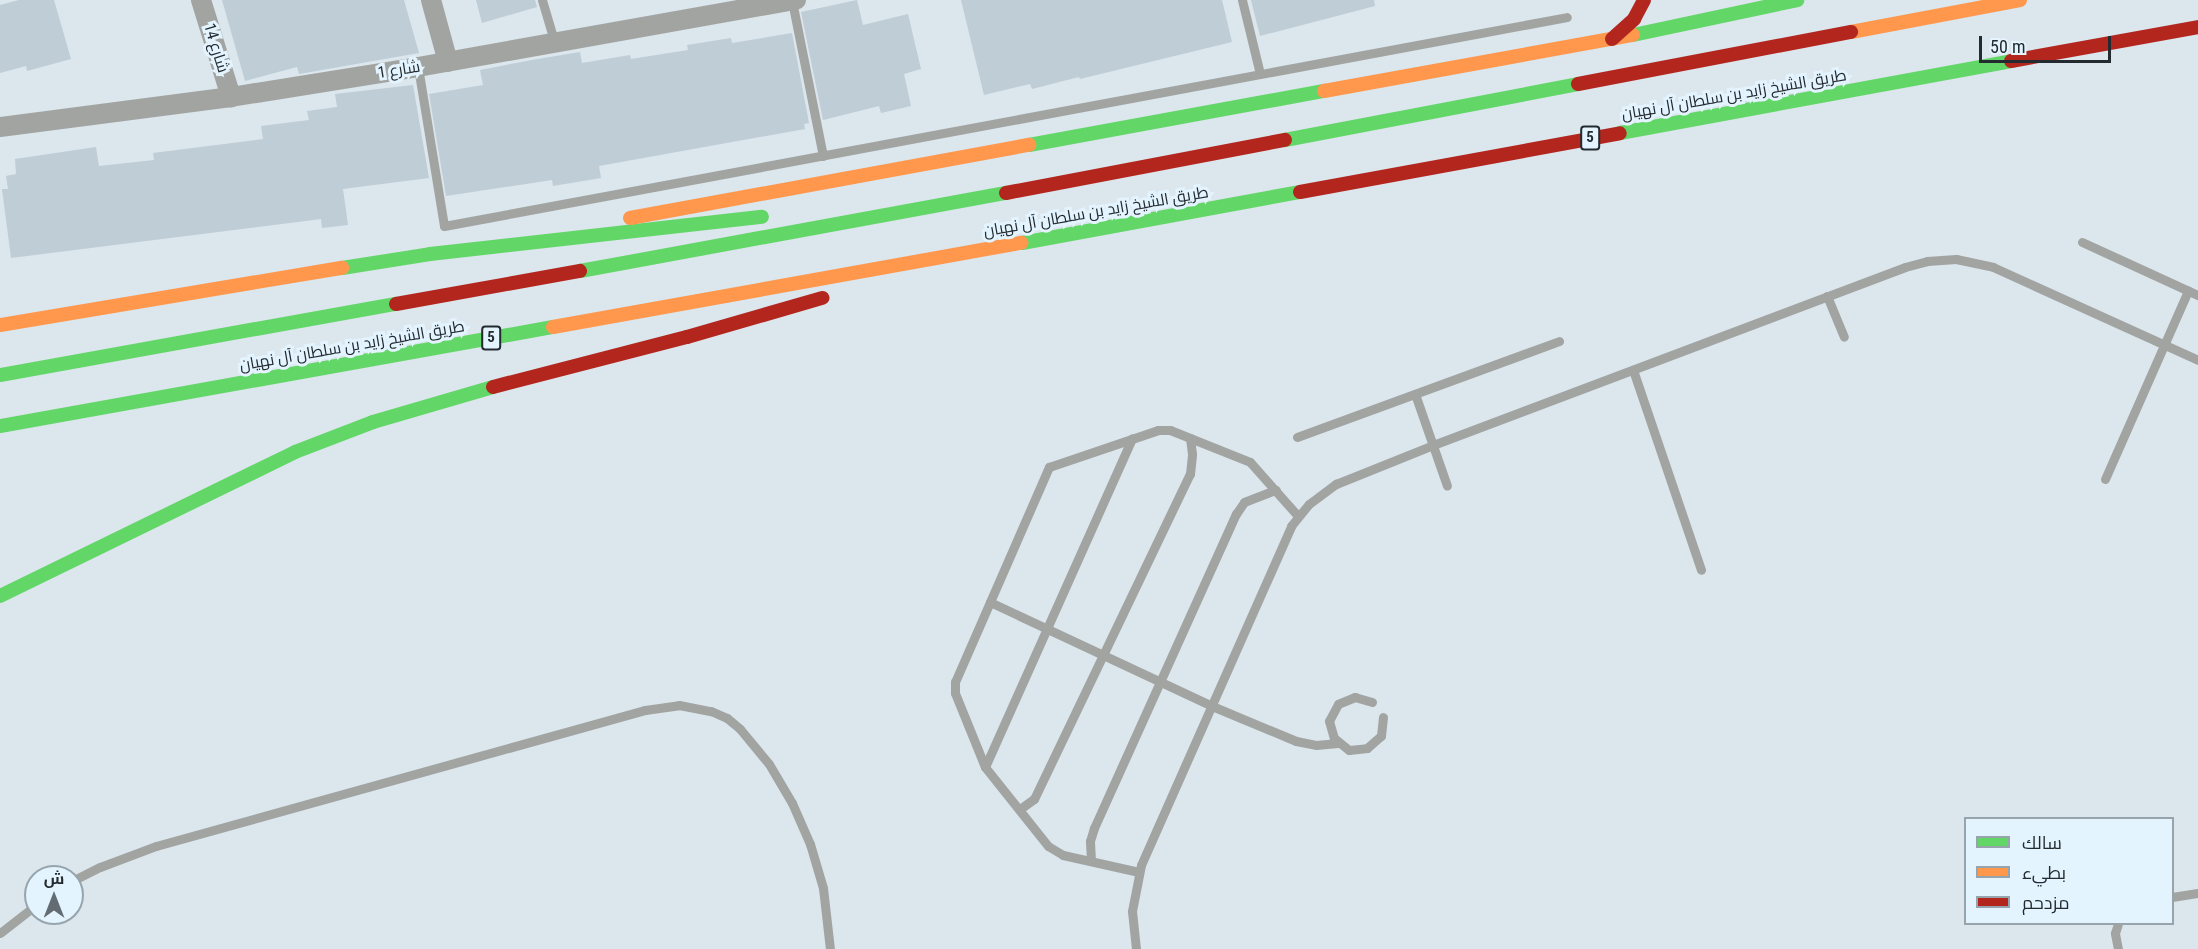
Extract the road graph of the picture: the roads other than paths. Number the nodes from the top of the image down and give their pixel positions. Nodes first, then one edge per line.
1 (201, 0) edge
2 (430, 0) edge
3 (542, 0) edge
4 (1242, 0) edge
5 (1644, 0) edge
6 (1743, 0) edge
7 (1797, 0) edge
8 (2019, 0) edge
9 (784, 1) edge
10 (1762, 7) junction
11 (1568, 17) dead end
12 (2198, 27) edge
13 (1612, 39) junction
14 (555, 44) junction
15 (2152, 51) dead end
16 (2026, 59) junction
17 (448, 62) junction
18 (418, 67) junction
19 (1260, 74) junction
20 (231, 97) junction
21 (0, 127) edge
22 (823, 156) junction
23 (825, 210) dead end
24 (895, 214) junction
25 (779, 215) dead end
26 (2082, 242) dead end
27 (982, 250) junction
28 (430, 254) junction
29 (857, 287) dead end
30 (2188, 291) junction
31 (834, 294) dead end
32 (2198, 295) edge
33 (1827, 296) junction
34 (0, 325) edge
35 (1844, 337) dead end
36 (1559, 341) dead end
37 (2164, 345) junction
38 (2198, 360) edge
39 (1633, 370) junction
40 (0, 375) edge
41 (1415, 394) junction
42 (0, 426) edge
43 (1297, 437) dead end
44 (1132, 438) junction
45 (1190, 438) junction
46 (1433, 445) junction
47 (2105, 479) dead end
48 (1448, 486) dead end
49 (1276, 490) junction
50 (1297, 515) junction
51 (124, 534) junction
52 (1701, 570) dead end
53 (0, 581) edge
54 (0, 596) edge
55 (990, 602) junction
56 (1048, 629) junction
57 (1102, 654) junction
58 (1162, 682) junction
59 (1372, 702) dead end
60 (1212, 706) junction
61 (1383, 717) dead end
62 (1338, 743) junction
63 (985, 767) junction
64 (1020, 809) junction
65 (1091, 861) junction
66 (1139, 872) junction
67 (84, 875) edge
68 (2198, 893) edge
69 (2174, 897) edge
70 (24, 912) edge
71 (4, 925) edge
72 (2118, 925) edge
73 (0, 933) edge
74 (830, 949) edge
75 (1136, 949) edge
76 (2118, 949) edge

1 - 20 street, شارع 14
2 - 17 street
3 - 14 lane
4 - 19 lane
5 - 13 main road
6 - 10 main road
7 - 10 main road
8 - 24 main road, طريق الشيخ زايد بن سلطان آل نهيان
9 - 14 street, شارع 1
9 - 22 lane
10 - 13 main road
11 - 19 lane
12 - 16 main road, طريق الشيخ زايد بن سلطان آل نهيان / 5
13 - 28 main road
14 - 17 street, شارع 1
15 - 16 main road
16 - 27 main road, طريق الشيخ زايد بن سلطان آل نهيان / 5
17 - 18 street, شارع 1
18 - 20 street, شارع 1
18 - 22 lane
19 - 22 lane
20 - 21 street, شارع 1
23 - 24 main road
24 - 40 main road, طريق الشيخ زايد بن سلطان آل نهيان
25 - 28 main road
26 - 30 lane
27 - 29 main road
27 - 42 main road, طريق الشيخ زايد بن سلطان آل نهيان / 5
28 - 34 main road
30 - 32 lane
30 - 37 lane
31 - 51 main road
33 - 35 lane
33 - 37 lane
33 - 39 lane
36 - 41 lane
37 - 38 lane
37 - 47 lane
39 - 46 lane
39 - 52 lane
41 - 43 lane
41 - 46 lane
44 - 45 lane
44 - 55 lane
44 - 56 lane
45 - 49 lane
45 - 57 lane
46 - 48 lane
46 - 50 lane
49 - 50 lane
49 - 58 lane
50 - 60 lane
51 - 53 main road
51 - 54 main road
55 - 56 lane
55 - 63 lane
56 - 57 lane
56 - 63 lane
57 - 58 lane
57 - 64 lane
58 - 60 lane
58 - 65 lane
59 - 62 lane
60 - 62 lane
60 - 66 lane
61 - 62 lane
63 - 64 lane
64 - 65 lane
65 - 66 lane
66 - 75 lane
67 - 74 lane
68 - 69 lane
70 - 71 lane
71 - 73 lane
72 - 76 lane

